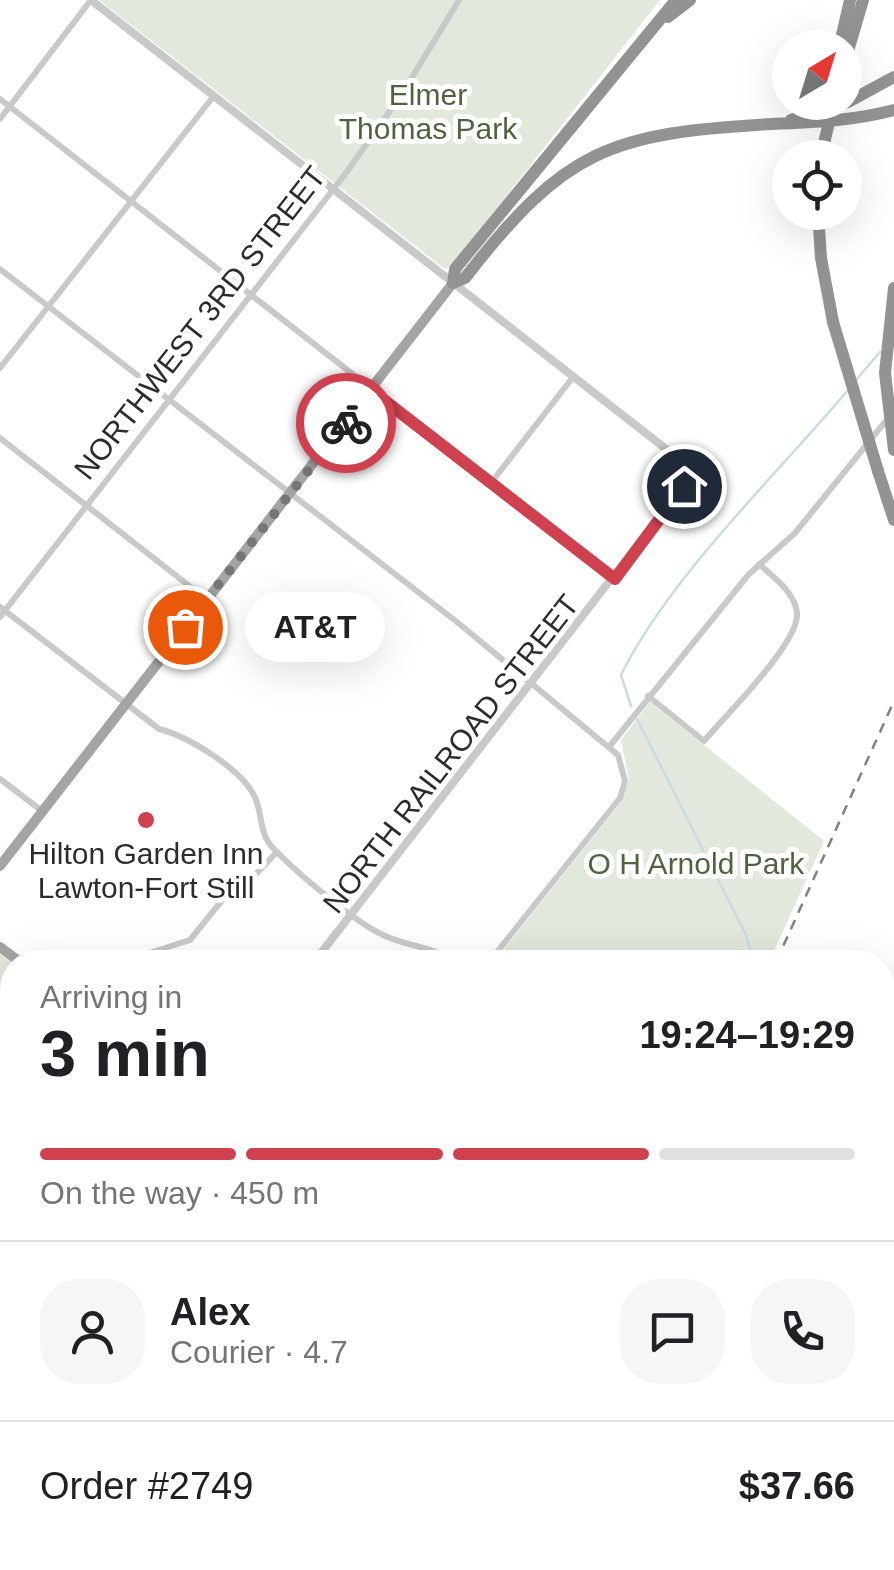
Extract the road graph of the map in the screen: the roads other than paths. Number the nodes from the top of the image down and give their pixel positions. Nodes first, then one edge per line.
1 (91, 0) edge
2 (459, 0) edge
3 (676, 0) edge
4 (690, 0) edge
5 (850, 0) edge
6 (864, 0) edge
7 (843, 30) edge
8 (855, 30) edge
9 (633, 48) junction
10 (894, 77) edge
11 (213, 97) junction
12 (0, 99) edge
13 (10, 106) junction
14 (894, 110) edge
15 (0, 119) edge
16 (775, 124) junction
17 (332, 190) junction
18 (130, 201) junction
19 (819, 230) edge
20 (0, 269) edge
21 (453, 283) junction
22 (894, 288) edge
23 (250, 296) junction
24 (48, 306) junction
25 (0, 368) edge
26 (574, 377) junction
27 (371, 390) junction
28 (169, 400) junction
29 (894, 410) edge
30 (0, 438) edge
31 (894, 450) edge
32 (492, 483) junction
33 (289, 495) junction
34 (86, 506) junction
35 (894, 520) edge
36 (759, 564) junction
37 (615, 579) junction
38 (207, 600) junction
39 (2, 612) edge
40 (532, 685) junction
41 (648, 696) junction
42 (125, 704) junction
43 (609, 747) junction
44 (0, 779) edge
45 (42, 811) junction
46 (277, 852) junction
47 (0, 866) edge
48 (355, 915) junction
49 (159, 950) edge
50 (324, 950) edge
51 (437, 950) edge
52 (499, 950) edge

1 - 11 street
1 - 13 street
2 - 17 street, NORTHWEST 3RD STREET
3 - 9 highway
4 - 9 highway
5 - 7 highway
6 - 8 highway
9 - 21 highway
10 - 16 highway
11 - 17 street
11 - 18 street
12 - 13 street
13 - 15 street
13 - 18 street
14 - 16 highway
16 - 21 highway
17 - 21 street
17 - 23 street, NORTHWEST 3RD STREET
18 - 23 street
18 - 24 street
19 - 35 highway, bridge
20 - 24 street
21 - 26 street
21 - 27 main road
22 - 31 highway, bridge
23 - 27 street
23 - 28 street, NORTHWEST 3RD STREET
24 - 25 street
24 - 28 street
26 - 32 street
26 - 37 street, NORTH RAILROAD STREET
27 - 32 street
27 - 33 main road
28 - 33 street
28 - 34 street, NORTHWEST 3RD STREET
29 - 36 street
30 - 34 street
32 - 37 street
33 - 38 main road
33 - 40 street
34 - 38 street
34 - 39 street, NORTHWEST 3RD STREET
36 - 41 street
36 - 41 street
37 - 40 street, NORTH RAILROAD STREET
38 - 42 main road
39 - 42 street
40 - 43 street
40 - 48 street, NORTH RAILROAD STREET
41 - 43 street
42 - 45 main road
42 - 46 street
43 - 52 street
44 - 45 street
45 - 47 main road
46 - 48 street
46 - 49 street
48 - 50 street, NORTH RAILROAD STREET
48 - 51 street

